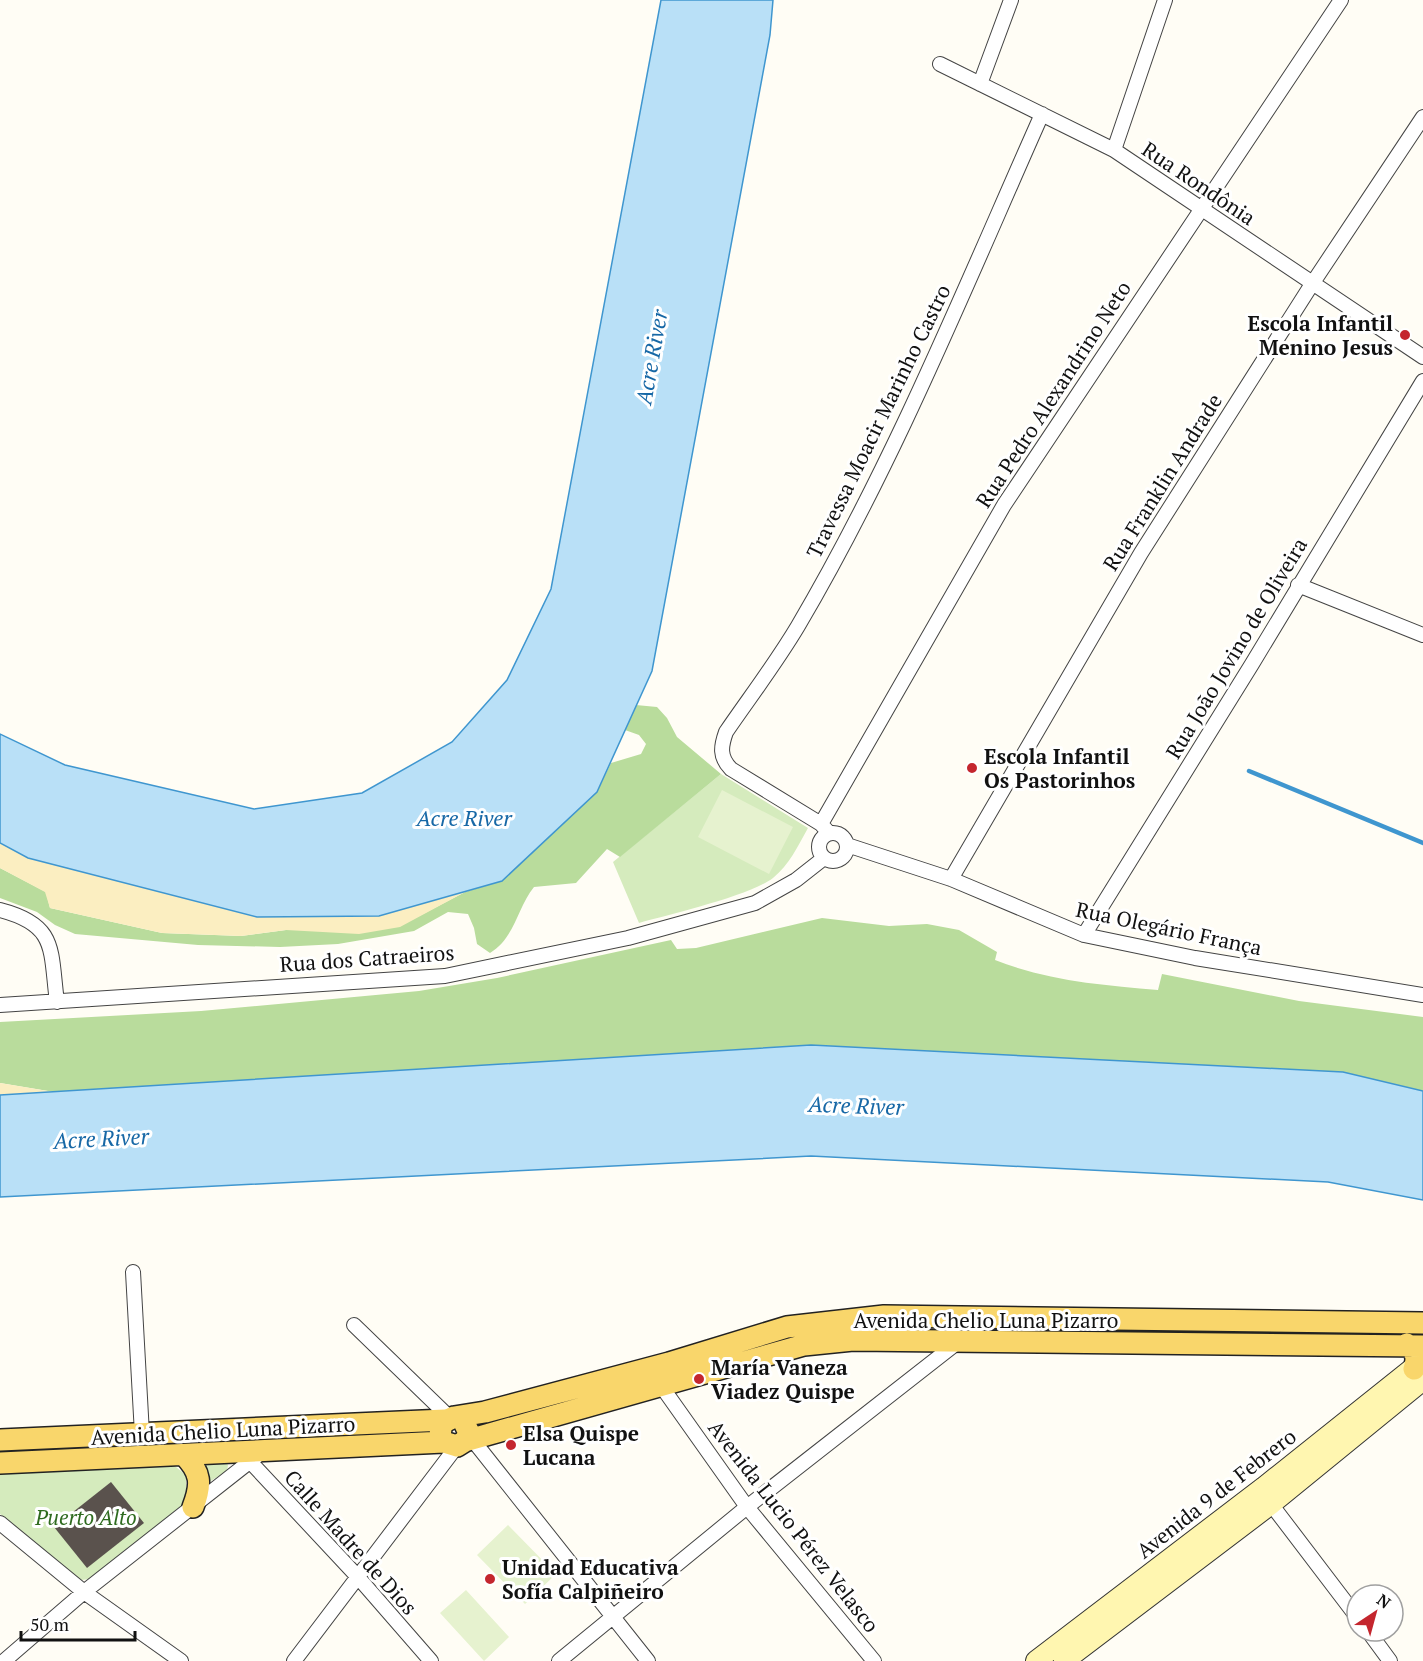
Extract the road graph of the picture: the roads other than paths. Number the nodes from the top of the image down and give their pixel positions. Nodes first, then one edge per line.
1 (1011, 0) edge
2 (1165, 0) edge
3 (1341, 0) edge
4 (940, 64) dead end
5 (980, 84) junction
6 (1042, 114) junction
7 (1423, 117) edge
8 (1114, 150) junction
9 (1200, 209) junction
10 (1312, 284) junction
11 (1423, 357) edge
12 (1423, 381) edge
13 (1298, 585) junction
14 (1417, 628) edge
15 (1423, 635) edge
16 (825, 828) junction
17 (847, 845) junction
18 (824, 858) junction
19 (951, 879) junction
20 (0, 910) edge
21 (1084, 935) junction
22 (1423, 995) edge
23 (57, 1002) junction
24 (0, 1005) edge
25 (133, 1272) dead end
26 (1423, 1323) edge
27 (354, 1325) dead end
28 (958, 1342) junction
29 (1415, 1345) edge
30 (1420, 1370) edge
31 (662, 1387) junction
32 (450, 1418) junction
33 (142, 1434) junction
34 (0, 1440) edge
35 (459, 1442) junction
36 (184, 1455) junction
37 (251, 1455) junction
38 (0, 1463) edge
39 (1271, 1504) junction
40 (193, 1507) junction
41 (747, 1507) junction
42 (0, 1523) edge
43 (357, 1576) junction
44 (84, 1592) junction
45 (1345, 1601) edge
46 (614, 1617) junction
47 (1377, 1643) edge
48 (4, 1661) edge
49 (181, 1661) edge
50 (294, 1661) edge
51 (431, 1661) edge
52 (559, 1661) edge
53 (648, 1661) edge
54 (874, 1661) edge
55 (1036, 1661) edge
56 (1064, 1661) edge
57 (1390, 1661) edge

1 - 5 street
2 - 8 street
3 - 9 street, Rua Pedro Alexandrino Neto
4 - 5 street, Rua Rondônia
5 - 6 street, Rua Rondônia
6 - 8 street, Rua Rondônia
6 - 16 street, Travessa Moacir Marinho Castro
7 - 10 street, Rua Franklin Andrade
8 - 9 street, Rua Rondônia
9 - 10 street, Rua Rondônia
9 - 16 street, Rua Pedro Alexandrino Neto
10 - 11 street, Rua Rondônia
10 - 19 street, Rua Franklin Andrade
12 - 13 street, Rua João Jovino de Oliveira
13 - 14 street
13 - 21 street, Rua João Jovino de Oliveira
14 - 15 street
16 - 17 street
16 - 18 street
17 - 18 street
17 - 19 street, Rua Olegário França
18 - 23 street, Rua dos Catraeiros
19 - 21 street, Rua Olegário França
20 - 23 street
21 - 22 street, Rua Olegário França
23 - 24 street, Rua dos Catraeiros
25 - 33 street
26 - 32 main road, Avenida Chelio Luna Pizarro
27 - 32 street
28 - 29 main road, Avenida Chelio Luna Pizarro
28 - 31 main road, Avenida Chelio Luna Pizarro
28 - 41 street
29 - 30 main road
30 - 39 street, Avenida 9 de Febrero
30 - 55 street, Avenida 9 de Febrero
31 - 35 main road, Avenida Chelio Luna Pizarro
31 - 41 street, Avenida Lucio Pérez Velasco
32 - 33 main road, Avenida Chelio Luna Pizarro
32 - 35 main road
33 - 34 main road, Avenida Chelio Luna Pizarro
35 - 37 main road, Avenida Chelio Luna Pizarro
35 - 43 street
35 - 46 street
36 - 37 main road, Avenida Chelio Luna Pizarro
36 - 38 main road, Avenida Chelio Luna Pizarro
36 - 40 main road
37 - 40 street
37 - 43 street, Calle Madre de Dios
39 - 45 street
39 - 56 street, Avenida 9 de Febrero
40 - 44 street
41 - 46 street
41 - 54 street, Avenida Lucio Pérez Velasco
42 - 44 street
43 - 50 street
43 - 51 street, Calle Madre de Dios
44 - 48 street
44 - 49 street
46 - 52 street
46 - 53 street
47 - 57 street

